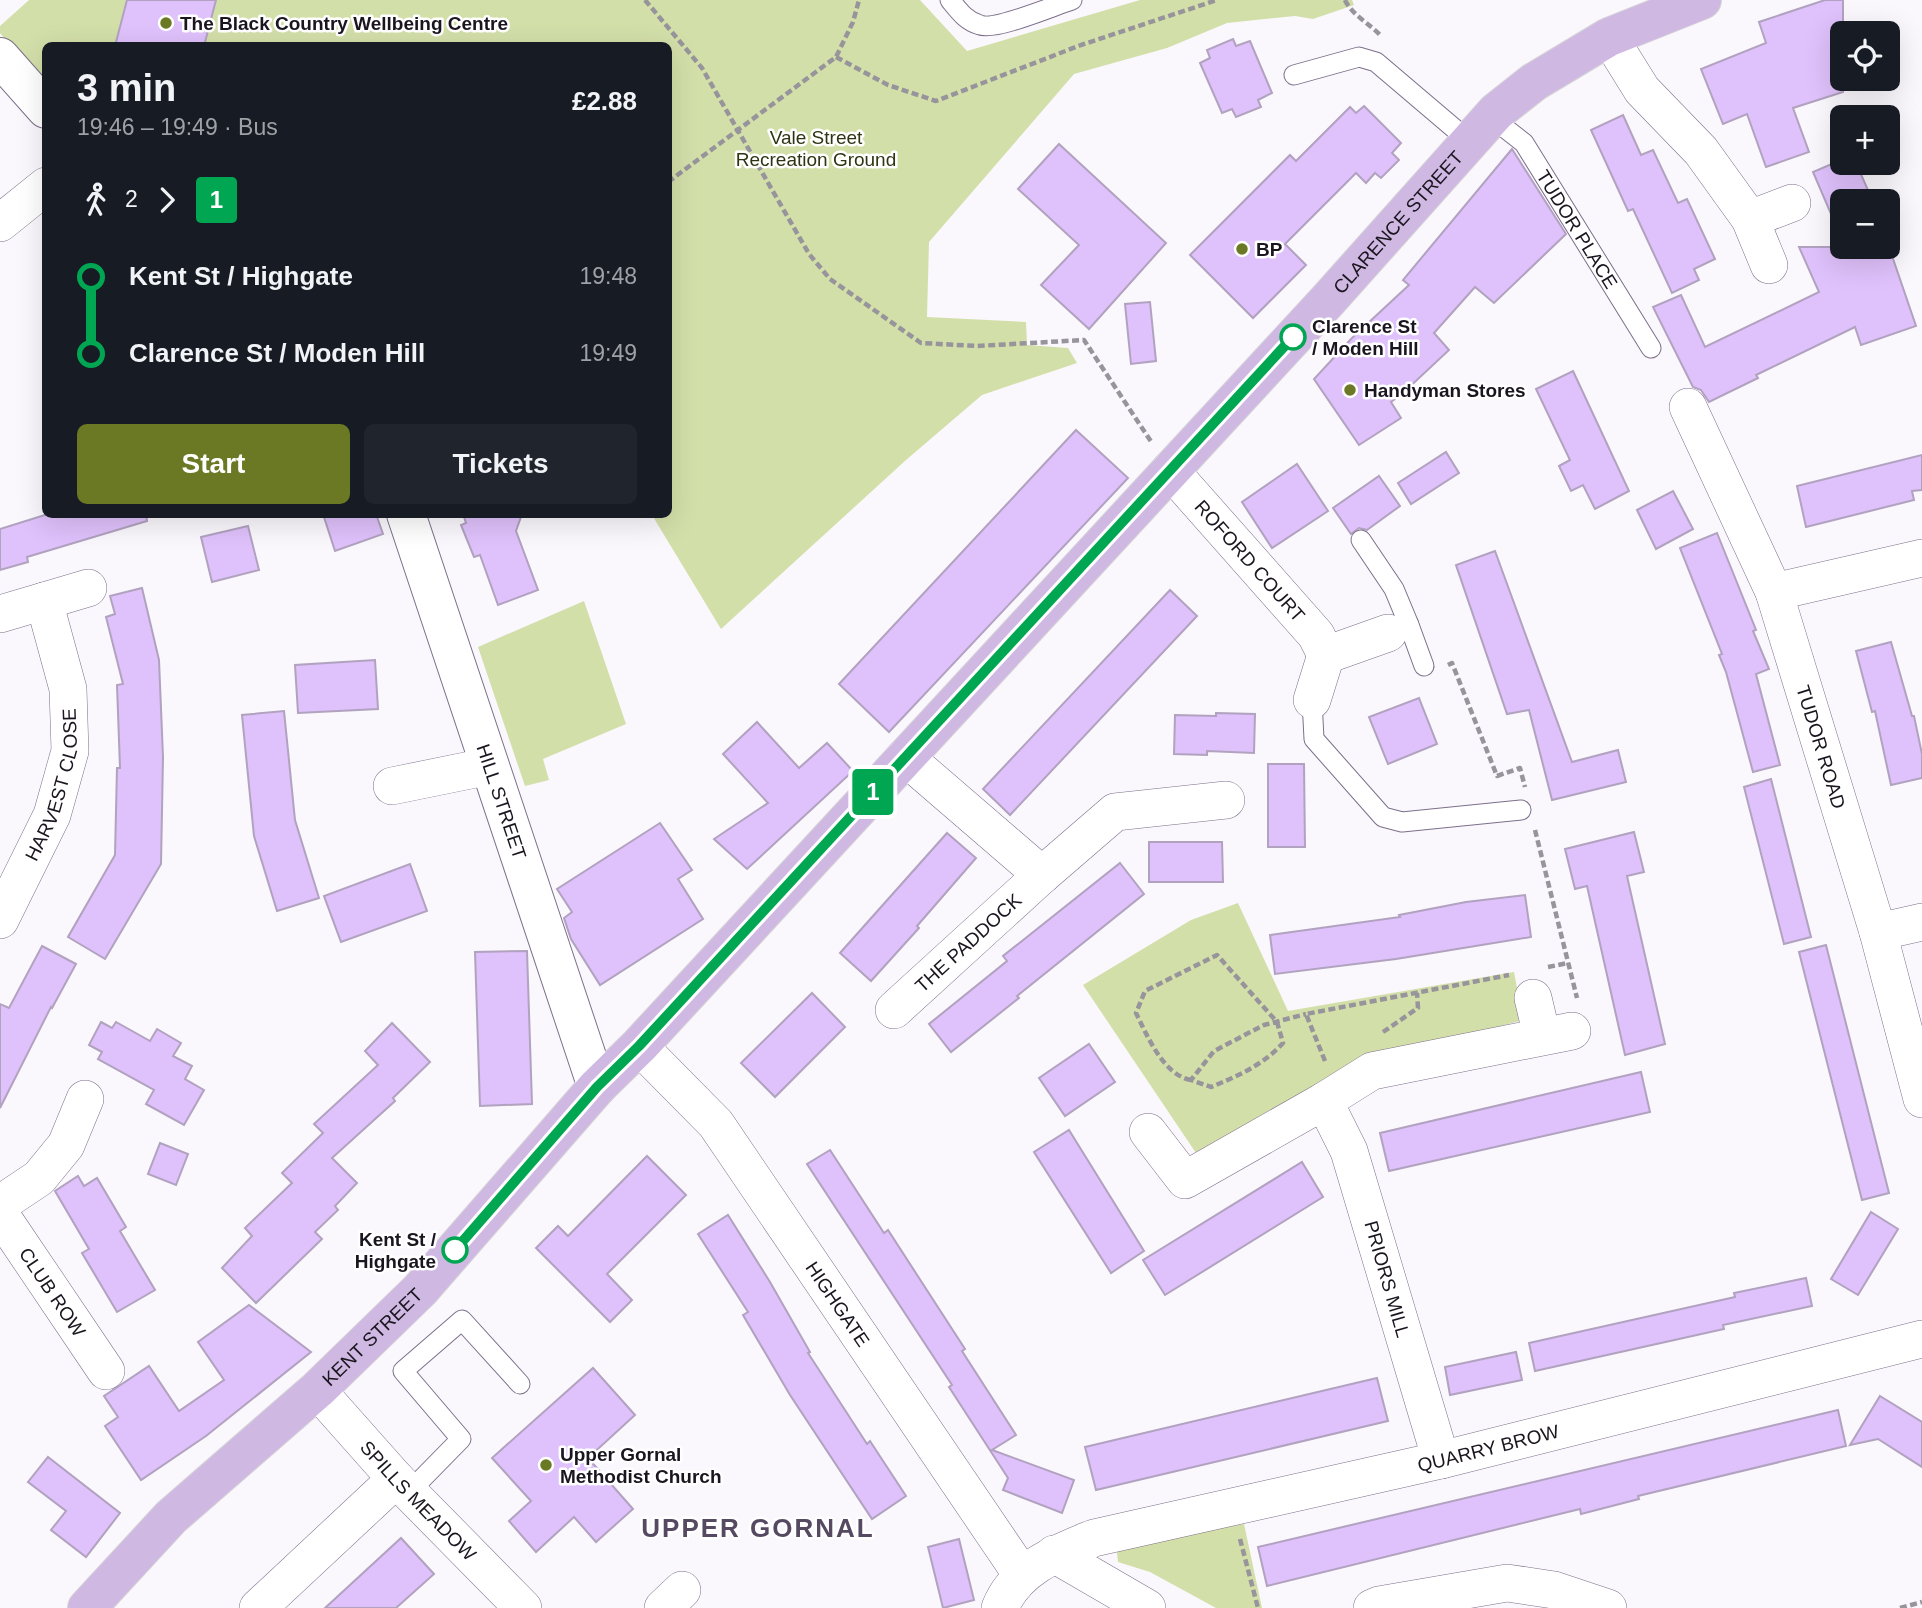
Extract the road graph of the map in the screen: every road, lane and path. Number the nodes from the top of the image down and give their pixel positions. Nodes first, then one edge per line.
1 (645, 0) edge
2 (859, 0) edge
3 (950, 0) edge
4 (1072, 0) edge
5 (1217, 0) edge
6 (1702, 0) edge
7 (1609, 37) junction
8 (0, 57) edge
9 (836, 57) junction
10 (1294, 75) dead end
11 (42, 104) edge
12 (1481, 130) junction
13 (738, 131) junction
14 (672, 179) edge
15 (42, 189) edge
16 (1792, 202) dead end
17 (1750, 219) junction
18 (0, 223) edge
19 (1769, 265) dead end
20 (1651, 348) dead end
21 (1688, 407) dead end
22 (1170, 470) junction
23 (407, 518) edge
24 (1361, 540) dead end
25 (1922, 558) edge
26 (88, 588) dead end
27 (1774, 592) junction
28 (44, 601) junction
29 (0, 614) edge
30 (1398, 629) junction
31 (1326, 655) junction
32 (1423, 666) dead end
33 (1312, 700) joint
34 (905, 757) junction
35 (490, 766) junction
36 (392, 786) dead end
37 (1226, 800) dead end
38 (1521, 810) dead end
39 (1042, 875) junction
40 (0, 920) edge
41 (1922, 922) edge
42 (1878, 932) junction
43 (1568, 963) dead end
44 (1531, 980) junction
45 (894, 1010) dead end
46 (1306, 1014) junction
47 (1277, 1022) junction
48 (639, 1046) junction
49 (1191, 1080) junction
50 (597, 1087) junction
51 (1331, 1097) junction
52 (85, 1099) dead end
53 (1922, 1099) edge
54 (1148, 1132) dead end
55 (0, 1203) edge
56 (0, 1214) edge
57 (1922, 1339) edge
58 (106, 1371) dead end
59 (520, 1384) dead end
60 (317, 1390) junction
61 (1441, 1461) junction
62 (402, 1485) junction
63 (1232, 1507) junction
64 (1054, 1554) junction
65 (1022, 1575) junction
66 (1922, 1602) edge
67 (87, 1608) edge
68 (258, 1608) edge
69 (523, 1608) edge
70 (1000, 1608) edge
71 (1147, 1608) edge
72 (1258, 1608) edge
73 (1372, 1608) edge
74 (1608, 1608) edge
75 (1900, 1608) edge

1 - 13 path
2 - 9 path
3 - 4 lane
5 - 9 path
6 - 7 main road, CLARENCE STREET
7 - 12 main road, CLARENCE STREET
7 - 17 street
8 - 11 street
9 - 13 path
10 - 12 lane, TUDOR PLACE
12 - 20 lane, TUDOR PLACE
12 - 22 main road, CLARENCE STREET
13 - 14 path
13 - 22 path
15 - 18 street
16 - 17 street
17 - 19 street
21 - 27 street, TUDOR ROAD
22 - 31 street, ROFORD COURT
22 - 34 main road, CLARENCE STREET
23 - 35 street, HILL STREET
24 - 30 lane
25 - 27 street
26 - 28 street
27 - 42 street, TUDOR ROAD
28 - 29 street
28 - 40 street, HARVEST CLOSE
30 - 31 street
30 - 32 lane
31 - 33 street
33 - 38 lane
34 - 39 street
34 - 48 main road, CLARENCE STREET
35 - 36 street
35 - 50 street, HILL STREET
37 - 39 street, THE PADDOCK
39 - 45 street, THE PADDOCK
41 - 42 street
42 - 53 street, TUDOR ROAD
43 - 44 path
44 - 46 path
44 - 51 street
46 - 47 path
46 - 51 path
47 - 49 path
47 - 49 path
47 - 49 path
48 - 50 main road, KENT STREET
48 - 65 street, HIGHGATE
50 - 60 main road, KENT STREET
51 - 54 street
51 - 61 street, PRIORS MILL
52 - 55 street
56 - 58 street, CLUB ROW
57 - 61 street, QUARRY BROW
59 - 62 lane
60 - 62 street, SPILLS MEADOW
60 - 67 main road, KENT STREET
61 - 63 street, QUARRY BROW
62 - 68 street
62 - 69 street, SPILLS MEADOW
63 - 64 street, QUARRY BROW
63 - 72 path
64 - 65 street, QUARRY BROW
64 - 71 street
65 - 70 street
66 - 75 path
73 - 74 street

